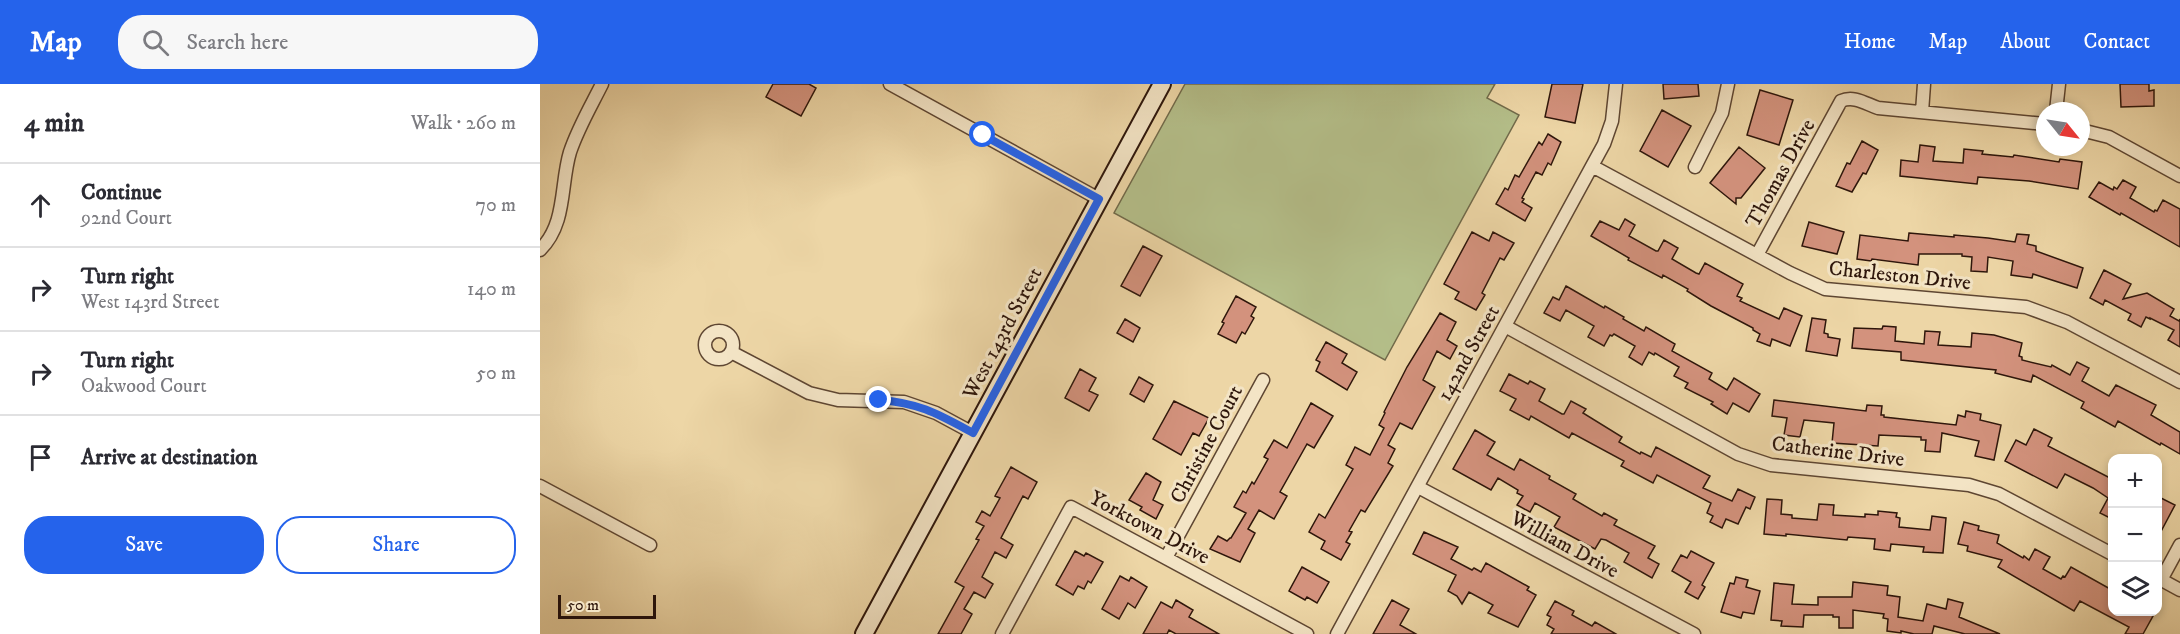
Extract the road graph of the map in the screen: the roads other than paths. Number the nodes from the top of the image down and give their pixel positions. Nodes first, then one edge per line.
1 (602, 84) edge
2 (890, 84) edge
3 (1162, 84) edge
4 (1616, 84) edge
5 (1728, 84) edge
6 (1924, 84) edge
7 (2059, 84) edge
8 (2057, 102) edge
9 (1922, 112) junction
10 (2036, 123) edge
11 (2090, 132) edge
12 (1592, 166) junction
13 (1695, 168) dead end
14 (2180, 176) edge
15 (1099, 199) junction
16 (540, 249) edge
17 (1757, 255) junction
18 (1505, 326) junction
19 (731, 352) dead end
20 (1263, 381) dead end
21 (2180, 382) edge
22 (973, 433) junction
23 (540, 486) edge
24 (1418, 487) junction
25 (650, 545) dead end
26 (2180, 545) edge
27 (2108, 552) edge
28 (1166, 558) junction
29 (2162, 574) edge
30 (2162, 581) edge
31 (2180, 590) edge
32 (864, 634) edge
33 (1002, 634) edge
34 (1307, 634) edge
35 (1337, 634) edge
36 (1694, 634) edge

1 - 16 street
2 - 15 street
3 - 15 main road, West 143rd Street
4 - 12 street, 142nd Street
5 - 13 street
6 - 9 street
7 - 8 street
9 - 10 street, Thomas Drive
9 - 17 street, Thomas Drive
11 - 14 street
12 - 17 street, Charleston Drive
12 - 18 street, 142nd Street
15 - 22 main road, West 143rd Street
17 - 21 street, Charleston Drive
18 - 24 street, 142nd Street
18 - 27 street, Catherine Drive
19 - 22 street
20 - 28 street, Christine Court
22 - 32 main road, West 143rd Street
23 - 25 street
24 - 35 street, 142nd Street
24 - 36 street, William Drive
26 - 29 street
28 - 33 street, Yorktown Drive
28 - 34 street, Yorktown Drive
30 - 31 street

